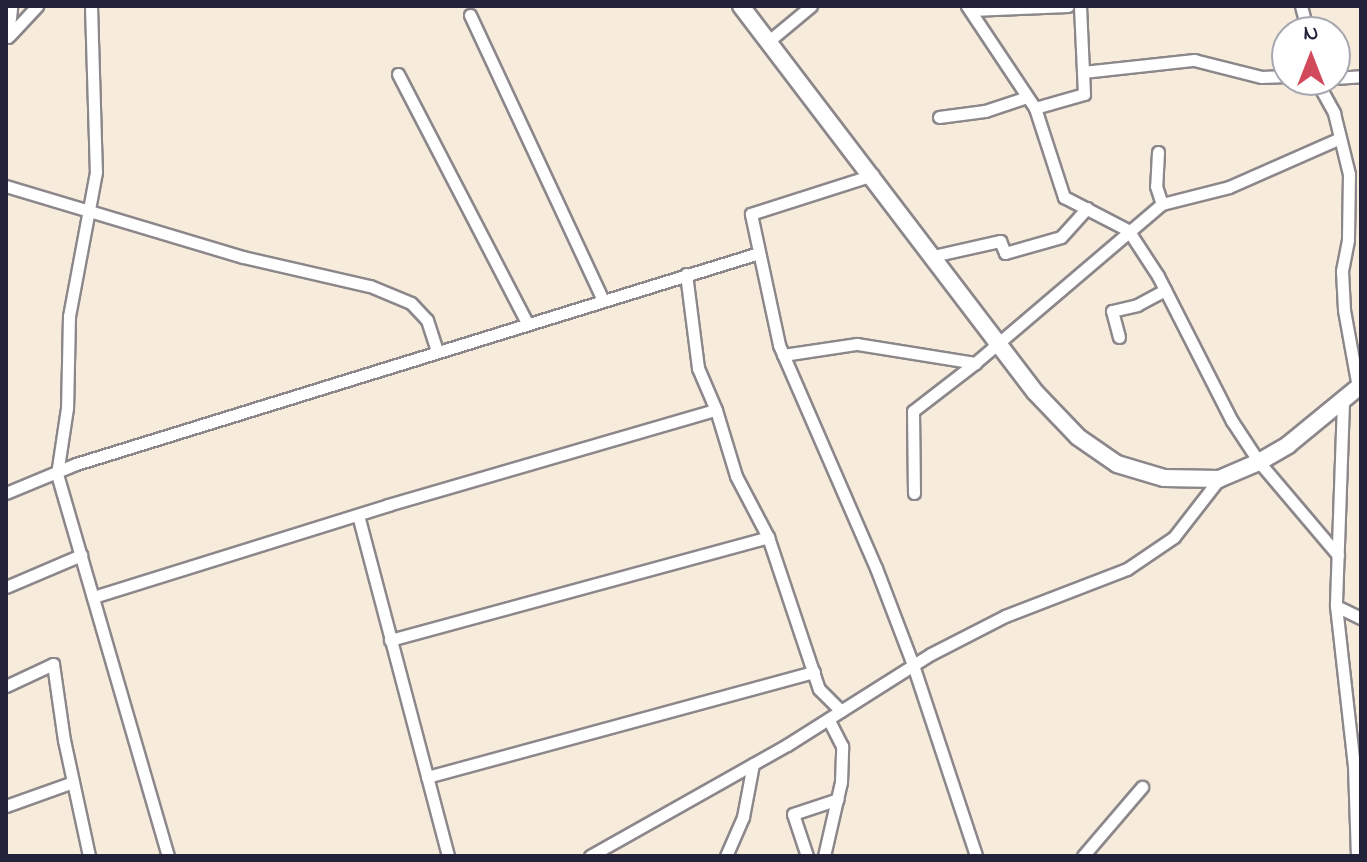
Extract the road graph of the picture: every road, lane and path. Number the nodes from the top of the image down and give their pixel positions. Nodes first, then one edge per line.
1 (11, 6) edge
2 (37, 6) edge
3 (91, 6) edge
4 (741, 6) edge
5 (811, 6) edge
6 (1068, 6) edge
7 (1080, 6) edge
8 (969, 8) edge
9 (470, 15) dead end
10 (8, 36) edge
11 (770, 40) junction
12 (1083, 72) junction
13 (398, 74) dead end
14 (1271, 77) edge
15 (1325, 96) edge
16 (1027, 97) junction
17 (1035, 108) junction
18 (939, 117) dead end
19 (1340, 138) junction
20 (1158, 152) dead end
21 (873, 175) junction
22 (6, 186) edge
23 (1162, 204) junction
24 (1087, 208) junction
25 (89, 210) junction
26 (1128, 230) junction
27 (759, 253) junction
28 (933, 256) junction
29 (686, 274) junction
30 (1165, 290) junction
31 (603, 300) junction
32 (527, 323) junction
33 (1119, 337) dead end
34 (999, 344) junction
35 (437, 350) junction
36 (783, 355) junction
37 (975, 363) junction
38 (1360, 386) edge
39 (1343, 402) junction
40 (716, 410) junction
41 (1259, 462) junction
42 (57, 474) junction
43 (1219, 479) junction
44 (6, 493) edge
45 (914, 493) dead end
46 (358, 515) junction
47 (768, 537) junction
48 (81, 555) junction
49 (1338, 555) junction
50 (6, 587) edge
51 (93, 597) junction
52 (1336, 606) junction
53 (1361, 618) edge
54 (390, 640) junction
55 (913, 665) junction
56 (814, 672) junction
57 (6, 686) edge
58 (841, 711) junction
59 (828, 719) junction
60 (1358, 762) edge
61 (753, 764) junction
62 (427, 777) junction
63 (73, 782) junction
64 (1142, 787) dead end
65 (838, 799) junction
66 (6, 806) edge
67 (88, 856) edge
68 (168, 856) edge
69 (448, 856) edge
70 (590, 856) edge
71 (726, 856) edge
72 (807, 856) edge
73 (824, 856) edge
74 (976, 856) edge
75 (1083, 856) edge
76 (1357, 856) edge

1 - 10 street
2 - 10 street
3 - 25 street
4 - 11 street
5 - 11 street
6 - 8 street
7 - 12 street
8 - 16 street
9 - 31 street
11 - 21 street
12 - 14 street
12 - 17 street
13 - 32 street
15 - 19 street
16 - 17 street
16 - 18 street
17 - 24 street
19 - 23 street
19 - 38 street
20 - 23 street
21 - 27 street
21 - 28 street
22 - 25 street
23 - 26 street
24 - 26 street
24 - 28 street
25 - 35 street
25 - 42 street
26 - 30 street
26 - 34 street
27 - 29 street
27 - 36 street
28 - 34 street
29 - 31 street
29 - 40 street
30 - 33 street
30 - 41 street
31 - 32 street
32 - 35 street
34 - 37 street
34 - 43 street
35 - 42 street
36 - 37 street
36 - 55 street
37 - 45 street
38 - 39 street
39 - 41 street
39 - 49 street
40 - 46 street
40 - 47 street
41 - 43 street
41 - 49 street
42 - 44 street
42 - 48 street
43 - 55 street
46 - 51 street
46 - 54 street
47 - 54 street
47 - 56 street
48 - 50 street
48 - 51 street
49 - 52 street
51 - 68 street
52 - 53 street
52 - 60 street
54 - 62 street
55 - 58 street
55 - 74 street
56 - 58 street
56 - 62 street
57 - 63 street
58 - 59 street
59 - 61 street
59 - 65 street
60 - 76 street
61 - 70 street
61 - 71 street
62 - 69 street
63 - 66 street
63 - 67 street
64 - 75 street
65 - 72 street
65 - 73 street

